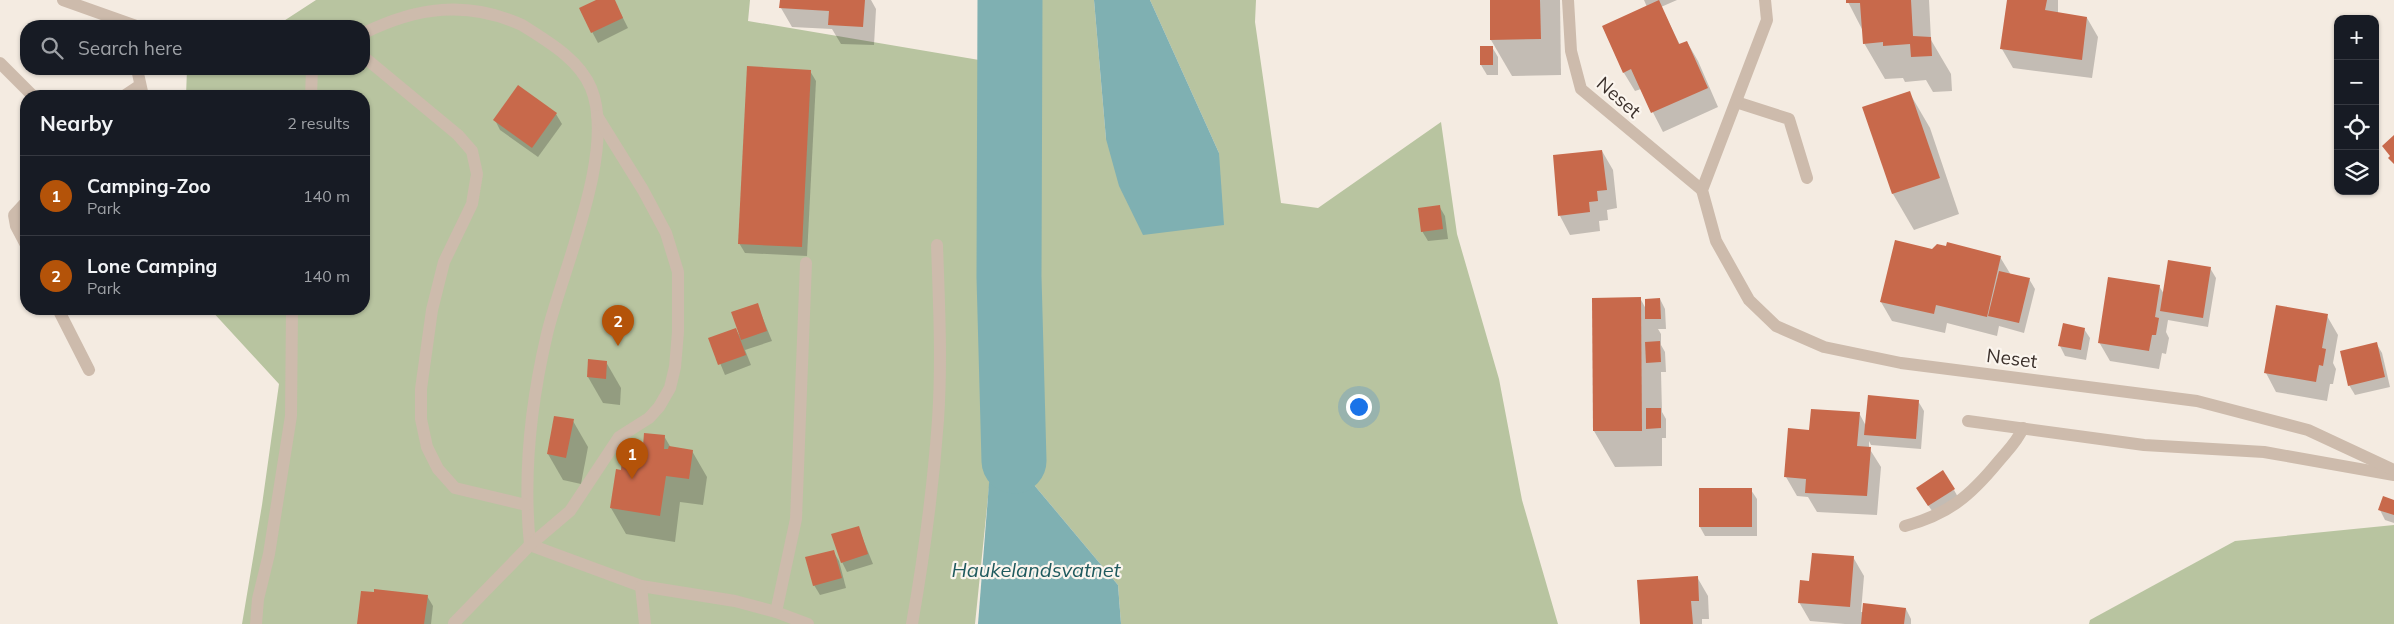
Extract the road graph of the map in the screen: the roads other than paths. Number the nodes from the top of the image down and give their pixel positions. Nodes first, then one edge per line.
1 (63, 0) edge
2 (1568, 0) edge
3 (1766, 0) edge
4 (119, 20) edge
5 (370, 29) edge
6 (370, 61) edge
7 (0, 63) edge
8 (138, 75) edge
9 (312, 75) edge
10 (27, 90) edge
11 (141, 90) edge
12 (311, 90) edge
13 (1736, 102) junction
14 (597, 116) junction
15 (1807, 178) dead end
16 (1702, 190) junction
17 (20, 208) edge
18 (20, 234) edge
19 (937, 245) dead end
20 (806, 263) dead end
21 (61, 315) edge
22 (292, 315) edge
23 (89, 370) dead end
24 (1968, 421) dead end
25 (2023, 428) junction
26 (2394, 470) edge
27 (2394, 475) edge
28 (526, 505) junction
29 (1906, 526) dead end
30 (530, 545) junction
31 (269, 554) junction
32 (278, 565) dead end
33 (641, 586) junction
34 (776, 612) junction
35 (647, 622) edge
36 (454, 623) edge
37 (256, 624) edge
38 (808, 624) edge
39 (912, 624) edge

1 - 4 street
2 - 16 street, Neset
3 - 13 street
5 - 14 street
6 - 28 street
7 - 10 street
8 - 11 street
9 - 12 street
13 - 15 street
13 - 16 street
14 - 28 street
14 - 30 street
16 - 26 street, Neset
17 - 18 street
19 - 39 street
20 - 34 street
21 - 23 street
22 - 31 street
24 - 25 street
25 - 27 street
25 - 29 street
28 - 30 street
30 - 33 street
30 - 36 street
31 - 32 street
31 - 37 street
33 - 34 street
33 - 35 street
34 - 38 street

